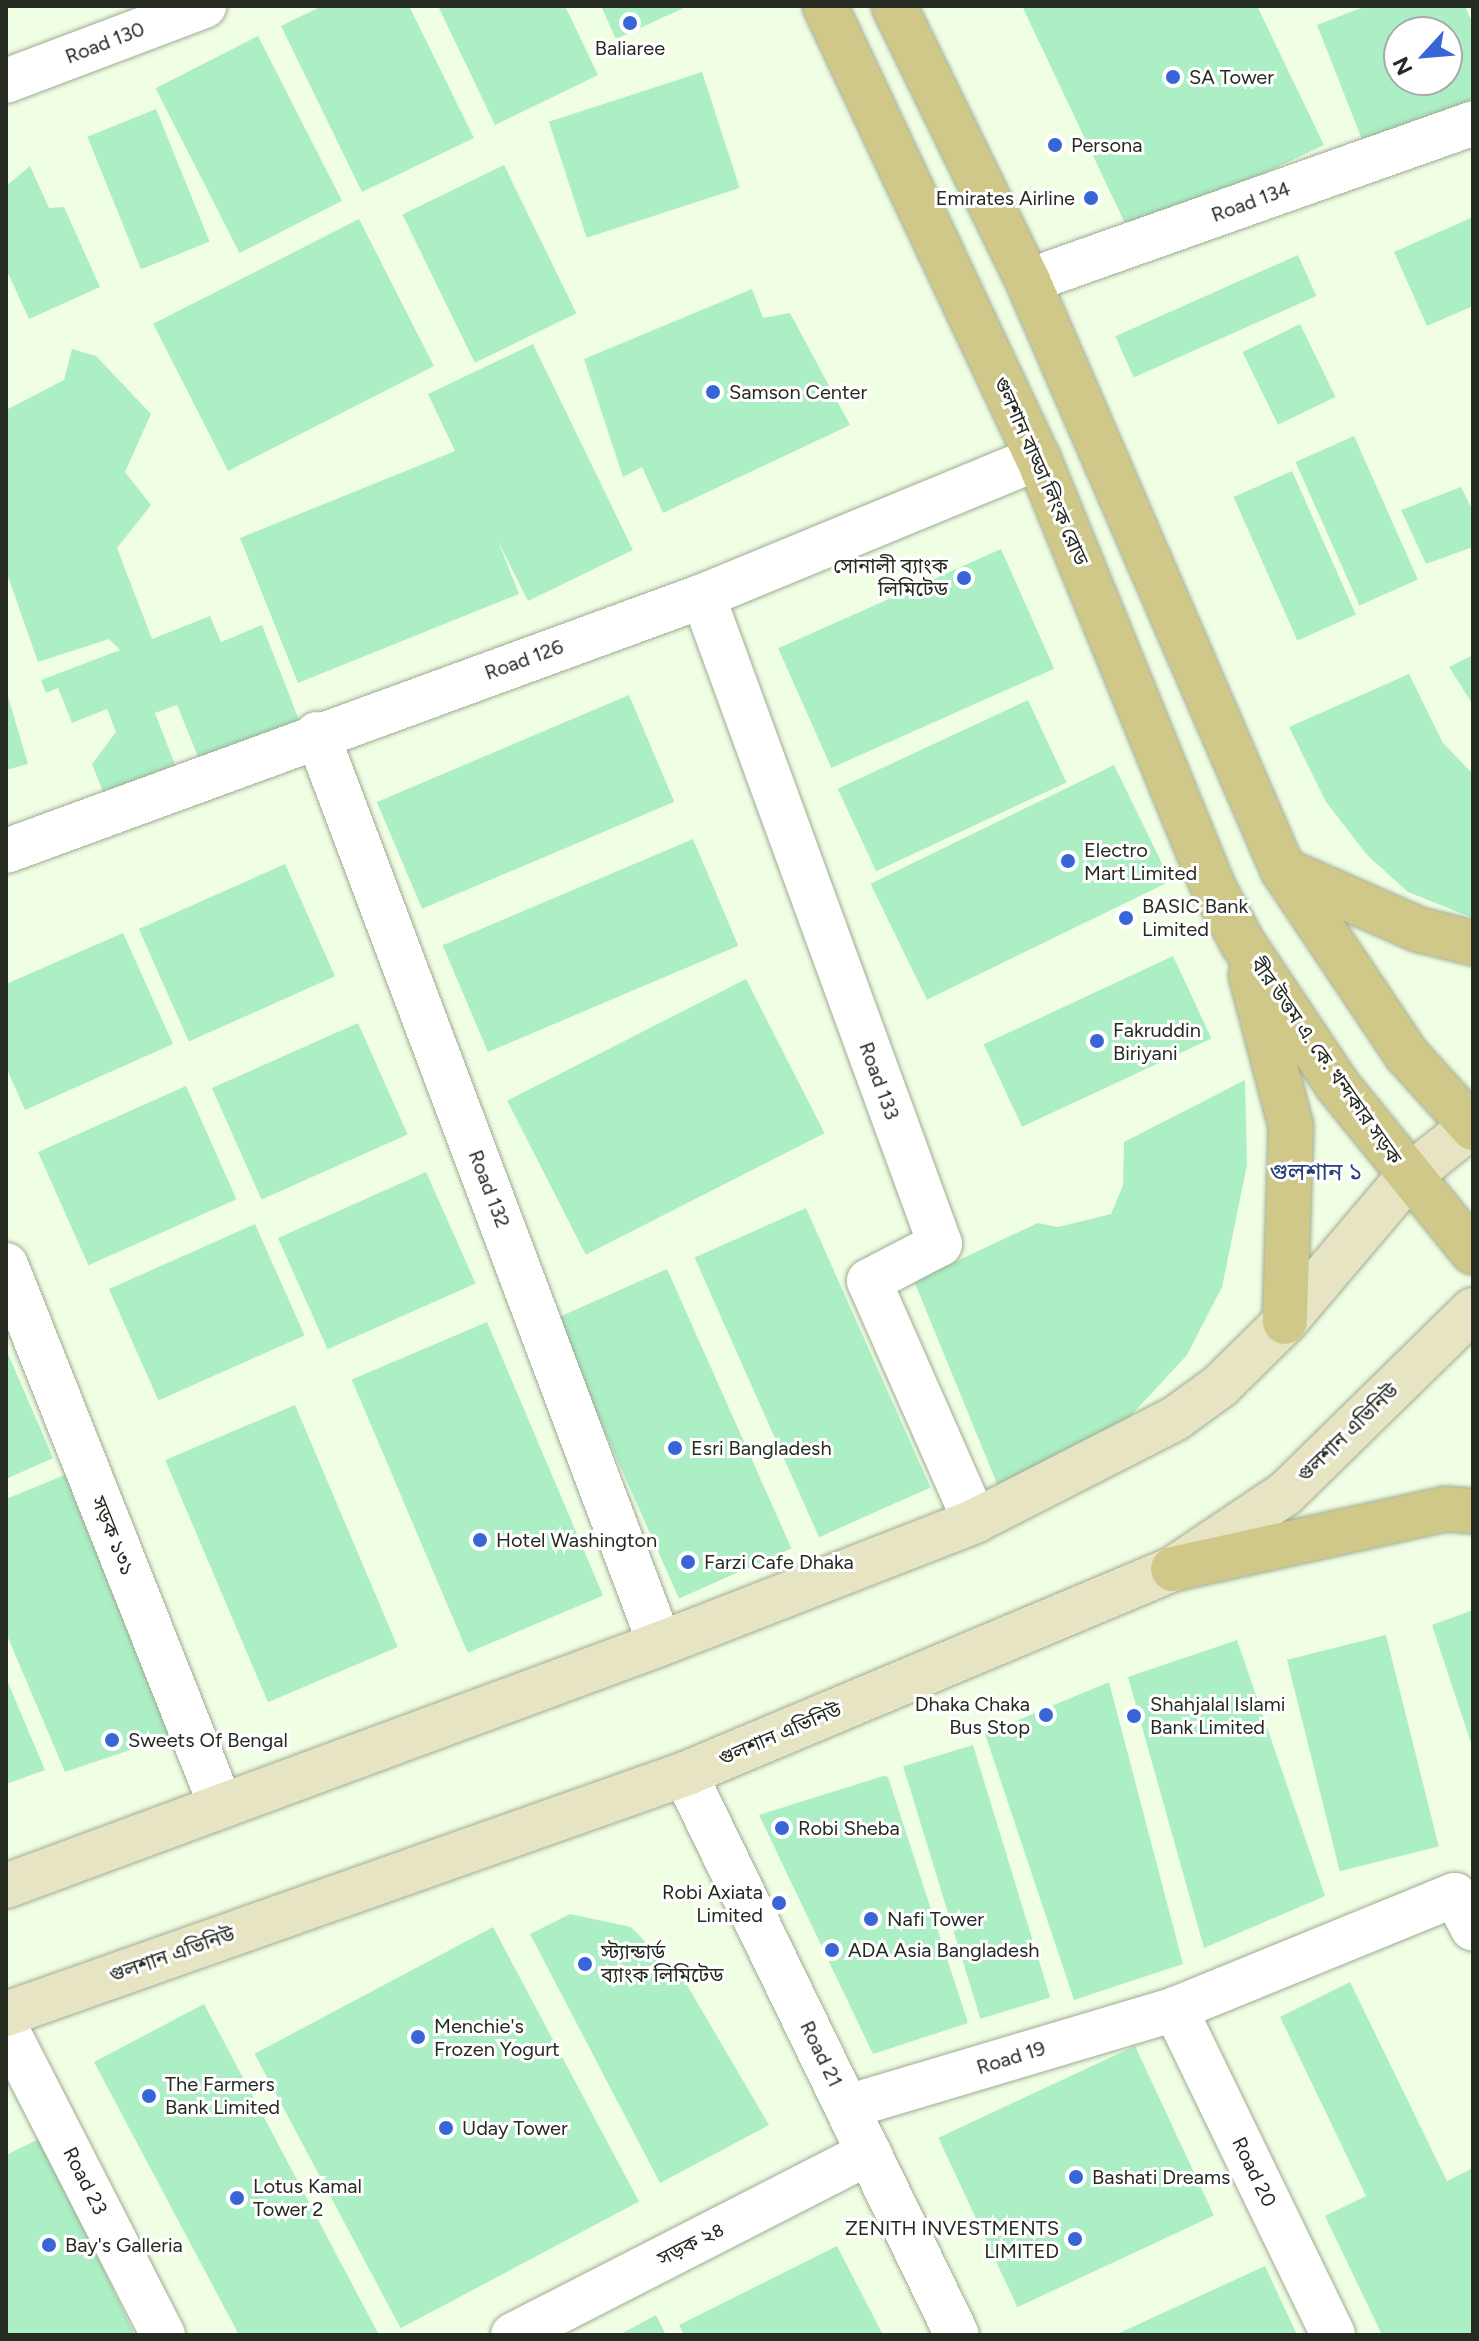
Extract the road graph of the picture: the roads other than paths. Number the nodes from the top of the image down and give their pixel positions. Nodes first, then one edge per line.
1 (204, 6) edge
2 (825, 6) edge
3 (894, 6) edge
4 (6, 81) edge
5 (1473, 123) edge
6 (1028, 281) junction
7 (1038, 458) junction
8 (703, 596) junction
9 (317, 734) junction
10 (6, 851) edge
11 (1283, 870) junction
12 (1242, 942) junction
13 (1473, 943) edge
14 (1473, 1126) edge
15 (1408, 1177) junction
16 (1473, 1252) edge
17 (6, 1265) edge
18 (1473, 1310) edge
19 (1285, 1322) junction
20 (1473, 1511) edge
21 (975, 1521) junction
22 (1173, 1569) junction
23 (660, 1644) junction
24 (685, 1774) junction
25 (221, 1806) junction
26 (6, 1886) edge
27 (1473, 1929) edge
28 (1175, 2009) junction
29 (6, 2014) edge
30 (6, 2028) edge
31 (847, 2107) junction
32 (869, 2153) junction
33 (163, 2335) edge
34 (513, 2335) edge
35 (957, 2335) edge
36 (1333, 2335) edge

1 - 4 street, Road 130
2 - 7 main road, গুলশান বাড্ডা লিংক রোড
3 - 6 main road
5 - 6 street, Road 134
6 - 11 main road
7 - 8 street, Road 126
7 - 12 main road, গুলশান বাড্ডা লিংক রোড
8 - 9 street, Road 126
8 - 21 street, Road 133
9 - 10 street, Road 126
9 - 23 street, Road 132
11 - 13 main road
11 - 14 main road
12 - 15 main road, বীর উত্তম এ. কে. খন্দকার সড়ক
12 - 19 main road
14 - 15 main road
15 - 16 main road, বীর উত্তম এ. কে. খন্দকার সড়ক
15 - 19 main road
17 - 25 street, সড়ক ১৩১
18 - 22 main road, গুলশান এভিনিউ
19 - 21 main road
20 - 22 main road
21 - 23 main road
22 - 24 main road, গুলশান এভিনিউ
23 - 25 main road
24 - 29 main road, গুলশান এভিনিউ
24 - 31 street, Road 21
25 - 26 main road
27 - 28 street, Road 19
28 - 31 street, Road 19
28 - 36 street, Road 20
30 - 33 street, Road 23
31 - 32 street, Road 21
32 - 34 street, সড়ক ২৪
32 - 35 street, Road 21

